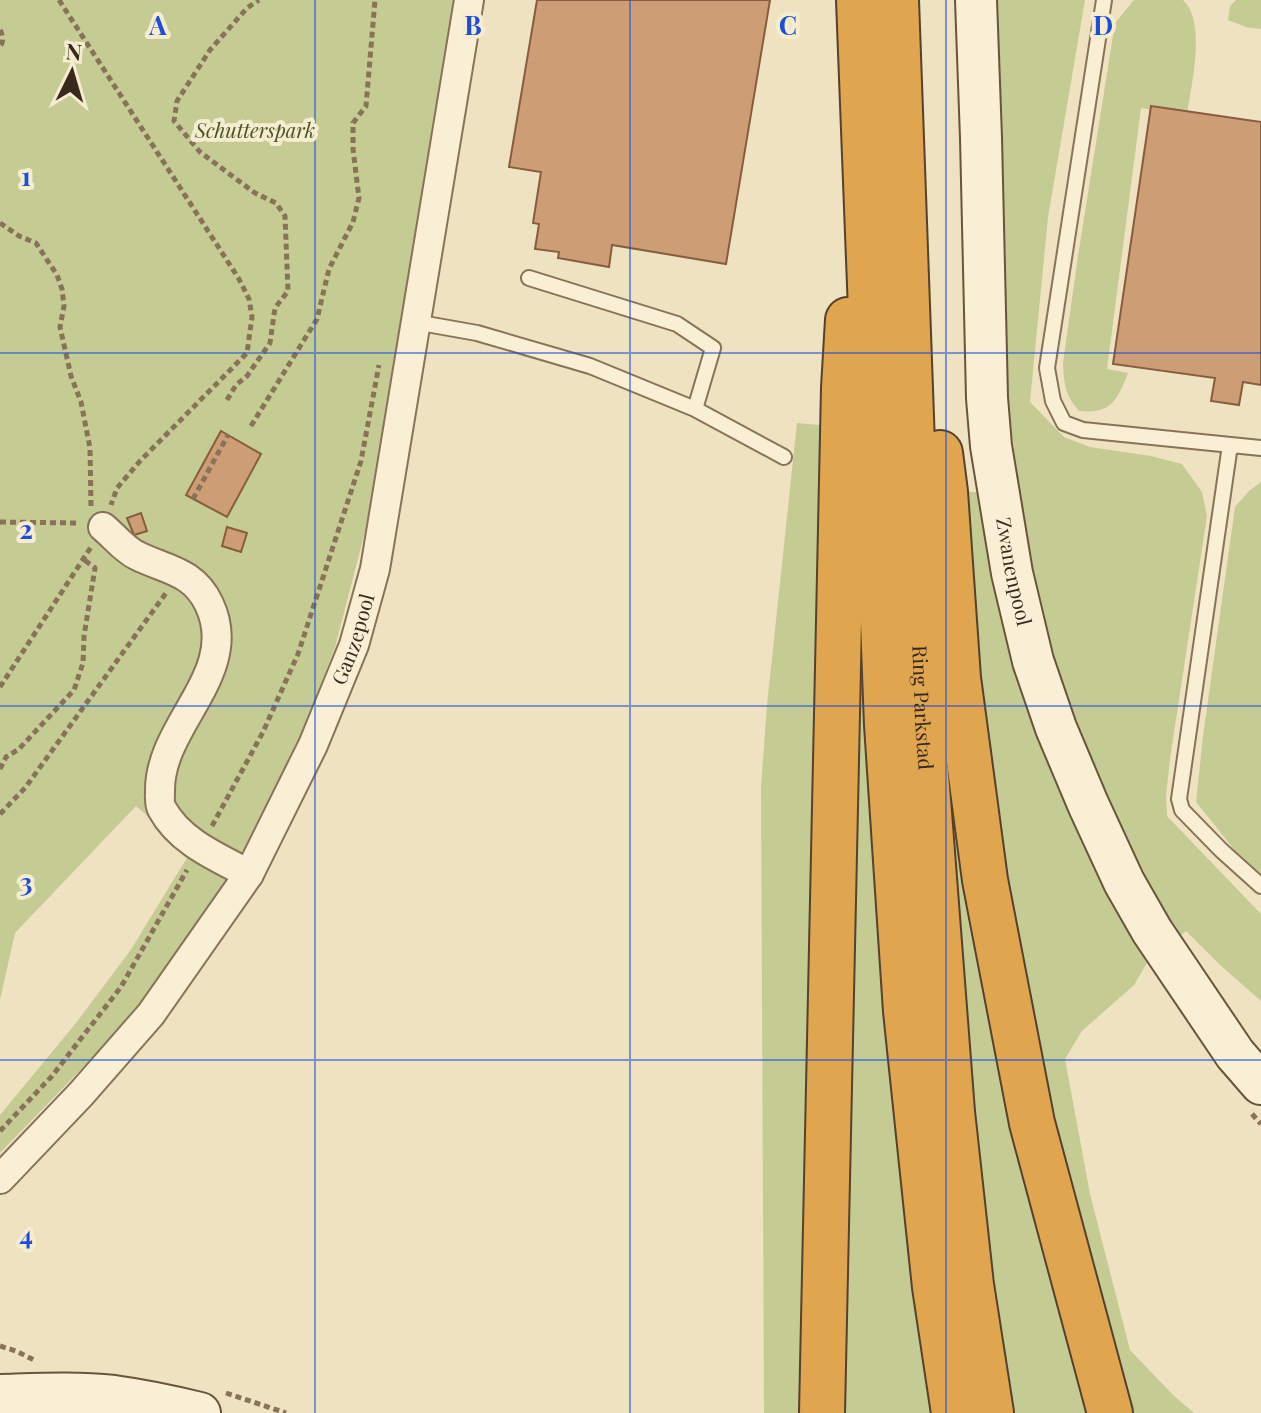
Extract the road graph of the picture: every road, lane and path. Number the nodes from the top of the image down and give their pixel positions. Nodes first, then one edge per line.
1 (59, 0) edge
2 (259, 0) edge
3 (375, 0) edge
4 (469, 0) edge
5 (859, 0) edge
6 (896, 0) edge
7 (976, 0) edge
8 (1104, 0) edge
9 (0, 30) edge
10 (0, 46) edge
11 (863, 82) junction
12 (903, 156) junction
13 (0, 223) edge
14 (529, 278) dead end
15 (415, 322) junction
16 (380, 360) dead end
17 (227, 400) dead end
18 (695, 409) junction
19 (251, 426) dead end
20 (228, 435) dead end
21 (1230, 445) junction
22 (1261, 448) edge
23 (784, 457) dead end
24 (204, 462) dead end
25 (211, 465) junction
26 (193, 499) dead end
27 (95, 520) junction
28 (0, 522) edge
29 (180, 572) junction
30 (0, 687) edge
31 (0, 769) edge
32 (0, 814) edge
33 (200, 847) junction
34 (249, 874) junction
35 (1261, 886) edge
36 (1261, 1084) edge
37 (0, 1131) edge
38 (0, 1179) edge
39 (0, 1395) edge
40 (200, 1413) edge
41 (822, 1413) edge
42 (954, 1413) edge
43 (991, 1413) edge
44 (1110, 1413) edge

1 - 27 path
2 - 17 path
3 - 19 path
4 - 15 street, Ganzepool
5 - 11 highway, Ring Parkstad
6 - 12 highway, Ring Parkstad
7 - 36 street, Zwanenpool
8 - 21 lane
9 - 10 path
11 - 41 highway
11 - 42 highway, Ring Parkstad
12 - 43 highway, Ring Parkstad
12 - 44 highway
13 - 27 path
14 - 18 lane
15 - 18 lane
15 - 34 street, Ganzepool
16 - 33 path
18 - 23 lane
20 - 25 path
21 - 22 lane
21 - 35 lane
24 - 25 path
25 - 26 path
27 - 28 path
27 - 29 street
29 - 32 path
29 - 33 street
30 - 31 path
33 - 34 street
33 - 37 path
34 - 38 street, Ganzepool
39 - 40 street

